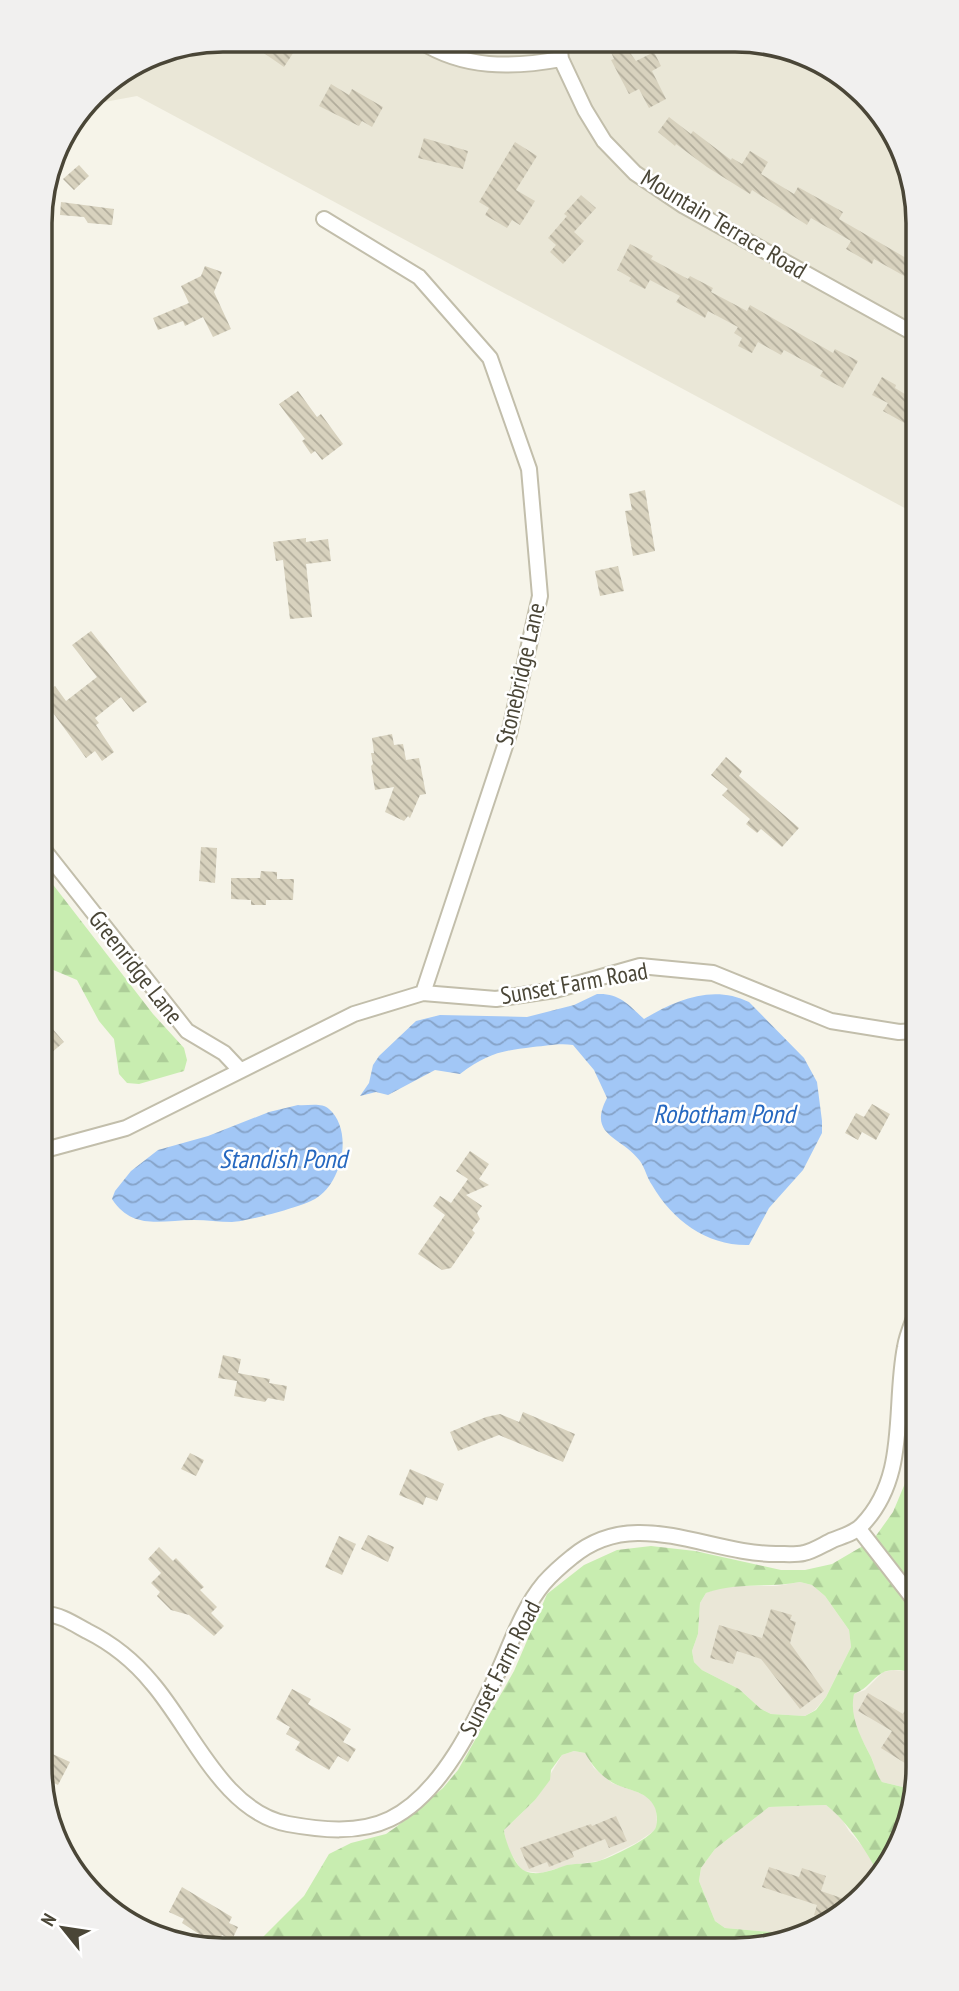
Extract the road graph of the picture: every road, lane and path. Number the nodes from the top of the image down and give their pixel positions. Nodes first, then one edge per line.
1 (560, 52) edge
2 (443, 53) edge
3 (561, 59) junction
4 (324, 219) dead end
5 (906, 329) edge
6 (53, 861) edge
7 (423, 993) junction
8 (906, 1031) edge
9 (240, 1070) junction
10 (52, 1148) edge
11 (906, 1343) edge
12 (859, 1529) junction
13 (906, 1590) edge
14 (52, 1615) edge

1 - 3 street, Mountain Terrace Road
2 - 3 street
3 - 5 street, Mountain Terrace Road
4 - 7 street, Stonebridge Lane
6 - 9 street, Greenridge Lane
7 - 8 street, Sunset Farm Road
7 - 9 street, Sunset Farm Road
9 - 10 street, Sunset Farm Road
11 - 12 street, Sunset Farm Road
12 - 13 street
12 - 14 street, Sunset Farm Road

